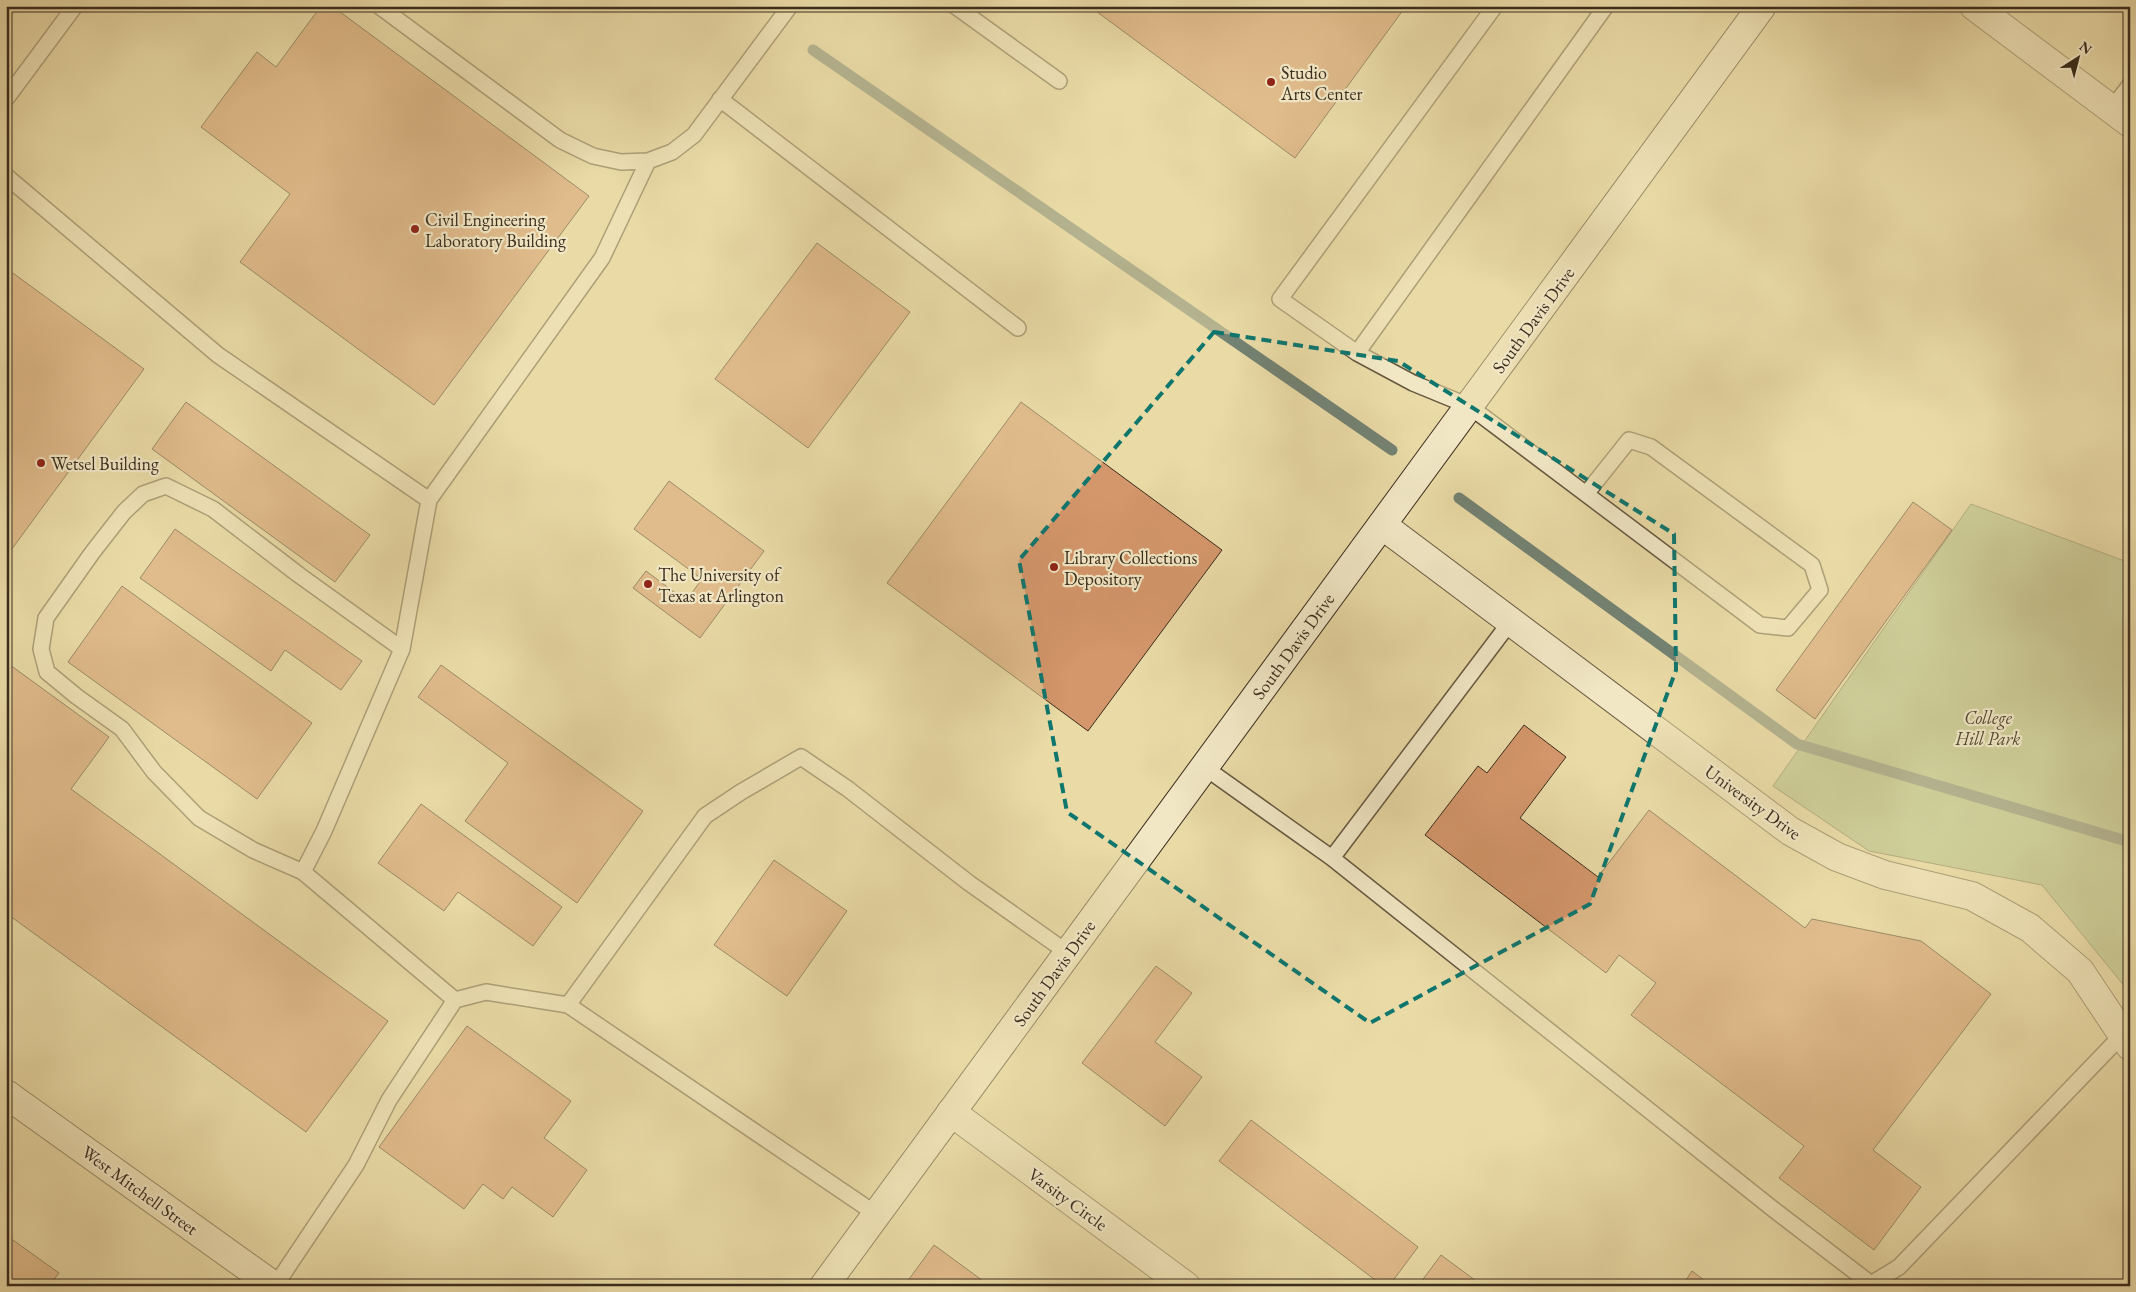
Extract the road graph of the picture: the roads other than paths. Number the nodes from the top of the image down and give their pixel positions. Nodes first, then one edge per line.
1 (75, 6) edge
2 (379, 6) edge
3 (790, 6) edge
4 (955, 6) edge
5 (1495, 6) edge
6 (1606, 6) edge
7 (1762, 6) edge
8 (1974, 6) edge
9 (1060, 81) dead end
10 (2130, 85) edge
11 (6, 99) edge
12 (720, 99) junction
13 (2121, 116) edge
14 (648, 161) junction
15 (6, 176) edge
16 (1018, 328) dead end
17 (1356, 352) junction
18 (1469, 406) junction
19 (1586, 494) junction
20 (429, 500) junction
21 (1382, 526) junction
22 (1511, 621) junction
23 (402, 649) junction
24 (1204, 767) junction
25 (1332, 858) junction
26 (303, 872) junction
27 (1068, 953) junction
28 (455, 1000) junction
29 (568, 1005) junction
30 (2126, 1040) edge
31 (6, 1094) edge
32 (951, 1112) junction
33 (876, 1214) junction
34 (274, 1286) edge
35 (824, 1286) edge
36 (1186, 1286) edge

1 - 11 lane
2 - 14 lane
3 - 12 lane
4 - 9 lane
5 - 17 lane
6 - 17 lane
7 - 18 street, South Davis Drive
8 - 13 street
10 - 13 lane
12 - 14 lane
12 - 16 lane
14 - 20 lane
15 - 20 lane
17 - 18 lane
18 - 19 lane
18 - 21 street, South Davis Drive
19 - 19 lane
20 - 23 lane
21 - 22 street, University Drive
21 - 24 street, South Davis Drive
22 - 25 lane
22 - 30 street, University Drive
23 - 26 lane
23 - 26 lane
24 - 25 lane
24 - 27 street, South Davis Drive
25 - 30 lane
26 - 28 lane
27 - 29 lane
27 - 32 street, South Davis Drive
28 - 29 lane
28 - 34 lane
29 - 33 lane
31 - 34 street, West Mitchell Street
32 - 33 street, South Davis Drive
32 - 36 street, Varsity Circle
33 - 35 street, South Davis Drive

